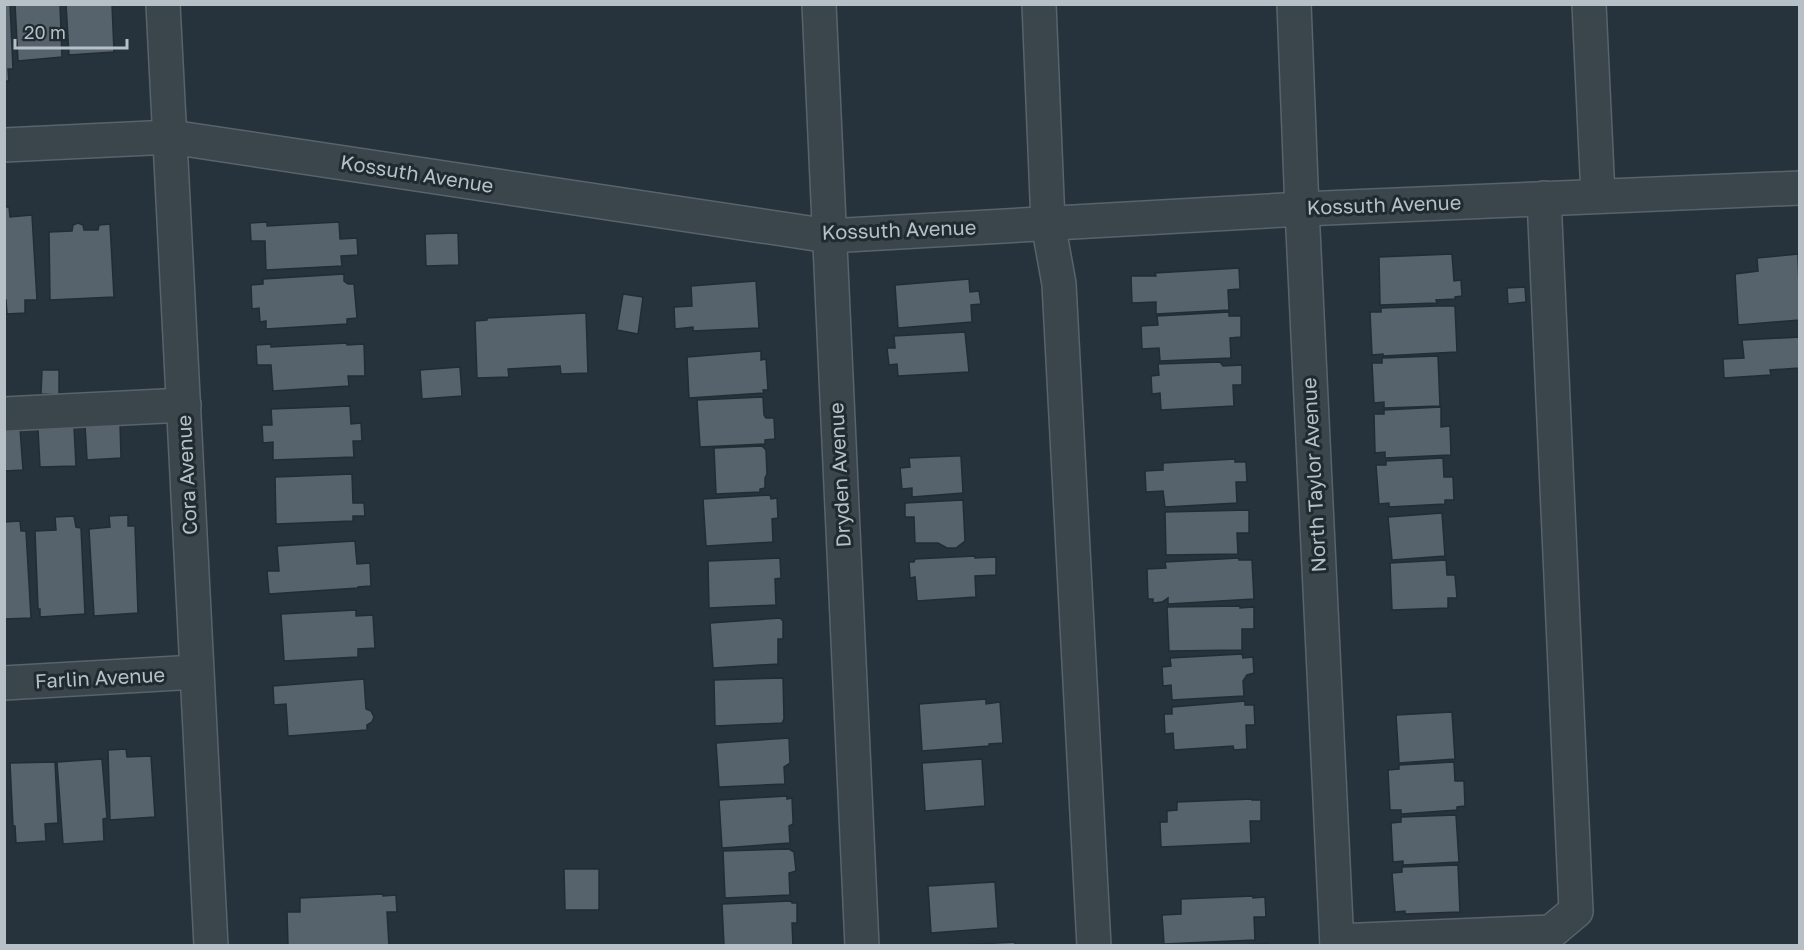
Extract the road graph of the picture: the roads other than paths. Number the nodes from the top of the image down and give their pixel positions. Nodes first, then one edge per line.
1 (163, 4) edge
2 (819, 4) edge
3 (1039, 4) edge
4 (1294, 4) edge
5 (1588, 4) edge
6 (171, 137) junction
7 (4, 146) edge
8 (1800, 188) edge
9 (1598, 196) junction
10 (1544, 198) junction
11 (1302, 208) junction
12 (1048, 223) junction
13 (829, 236) junction
14 (184, 405) junction
15 (4, 414) edge
16 (196, 672) junction
17 (4, 683) edge
18 (1337, 943) edge
19 (211, 945) edge
20 (862, 945) edge
21 (1094, 945) edge

1 - 6 street, Cora Avenue
2 - 13 street, Dryden Avenue
3 - 12 street
4 - 11 street, North Taylor Avenue
5 - 9 street
6 - 7 street, Kossuth Avenue
6 - 13 street, Kossuth Avenue
6 - 14 street, Cora Avenue
8 - 9 street, Kossuth Avenue
9 - 10 street, Kossuth Avenue
10 - 11 street, Kossuth Avenue
10 - 18 street
11 - 12 street, Kossuth Avenue
11 - 18 street, North Taylor Avenue
12 - 13 street, Kossuth Avenue
12 - 21 street
13 - 20 street, Dryden Avenue
14 - 15 street
14 - 16 street, Cora Avenue
16 - 17 street, Farlin Avenue
16 - 19 street, Cora Avenue

